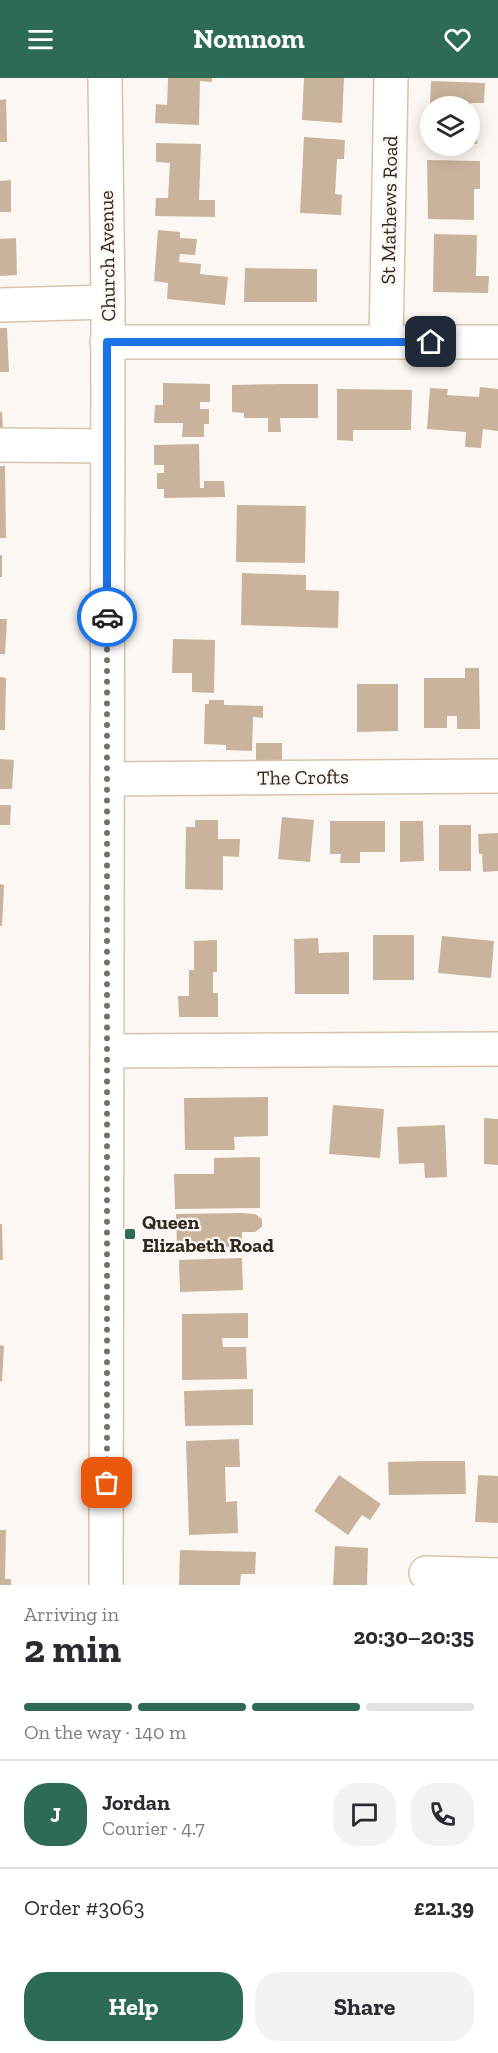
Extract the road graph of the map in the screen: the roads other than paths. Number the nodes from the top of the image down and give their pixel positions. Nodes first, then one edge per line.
1 (105, 78) edge
2 (391, 78) edge
3 (108, 302) junction
4 (0, 305) edge
5 (107, 342) junction
6 (386, 342) junction
7 (498, 342) edge
8 (0, 445) edge
9 (108, 446) junction
10 (498, 776) edge
11 (107, 779) junction
12 (498, 1049) edge
13 (107, 1052) junction
14 (426, 1573) dead end
15 (498, 1575) edge
16 (106, 1585) edge

1 - 3 main road, Church Avenue
2 - 6 main road, St Mathews Road
3 - 4 main road
3 - 5 main road, Church Avenue
5 - 6 main road
5 - 9 main road, Church Avenue
6 - 7 main road
8 - 9 main road
9 - 11 main road, Church Avenue
10 - 11 main road, The Crofts
11 - 13 main road, Church Avenue
12 - 13 main road
13 - 16 main road, Church Avenue
14 - 15 main road

